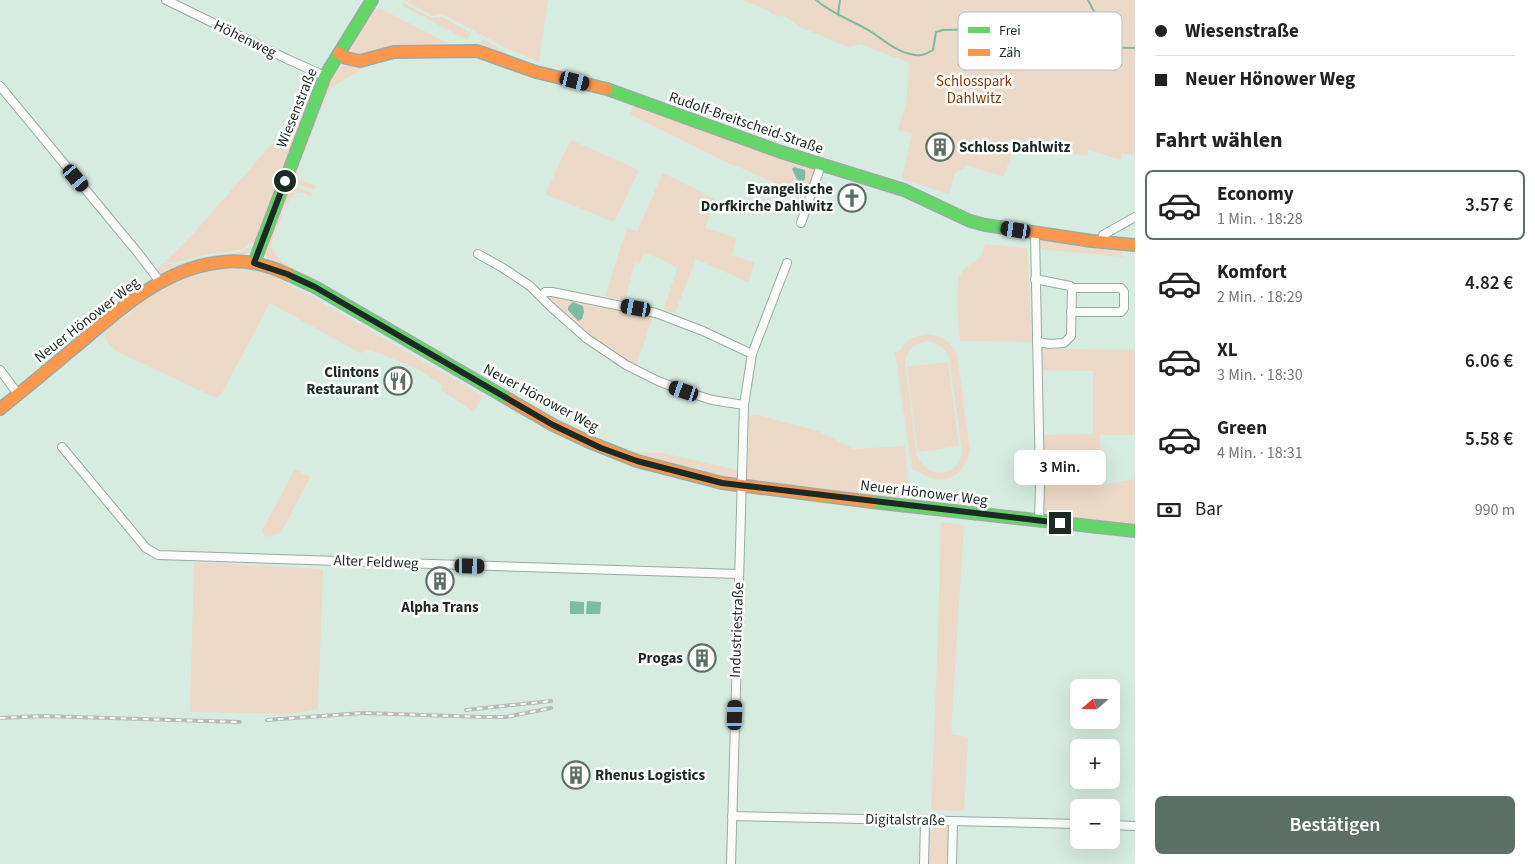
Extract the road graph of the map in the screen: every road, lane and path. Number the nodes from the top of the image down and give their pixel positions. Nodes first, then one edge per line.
1 (166, 0) edge
2 (372, 0) edge
3 (339, 53) junction
4 (325, 76) junction
5 (0, 86) edge
6 (822, 165) junction
7 (1135, 217) edge
8 (801, 222) dead end
9 (1035, 233) junction
10 (1101, 241) junction
11 (1135, 245) edge
12 (478, 254) dead end
13 (254, 263) junction
14 (787, 264) dead end
15 (1035, 279) junction
16 (161, 283) junction
17 (1072, 288) junction
18 (540, 296) junction
19 (1071, 312) junction
20 (1037, 342) junction
21 (752, 354) junction
22 (0, 370) edge
23 (18, 394) junction
24 (744, 405) junction
25 (0, 409) edge
26 (62, 447) dead end
27 (742, 486) junction
28 (1039, 521) junction
29 (1135, 532) edge
30 (739, 574) junction
31 (732, 816) junction
32 (925, 820) junction
33 (953, 821) junction
34 (1070, 824) edge
35 (1120, 825) edge
36 (1135, 826) edge
37 (731, 864) edge
38 (924, 864) edge
39 (952, 864) edge

1 - 4 street, Höhenweg
2 - 3 main road, Wiesenstraße
3 - 4 main road, Wiesenstraße
3 - 6 main road, Rudolf-Breitscheid-Straße
4 - 13 main road, Wiesenstraße
5 - 16 street
6 - 8 street
6 - 9 main road, Rudolf-Breitscheid-Straße
7 - 10 street
9 - 10 main road, Rudolf-Breitscheid-Straße
9 - 15 street
10 - 11 main road, Rudolf-Breitscheid-Straße
12 - 18 street
13 - 16 main road, Neuer Hönower Weg
13 - 27 main road, Neuer Hönower Weg
14 - 21 street, Industriestraße
15 - 17 street
15 - 20 street
16 - 23 main road, Neuer Hönower Weg
17 - 19 street
17 - 19 street
18 - 21 street
18 - 24 street
19 - 20 street
20 - 28 street
21 - 24 street, Industriestraße
22 - 23 street
23 - 25 main road, Neuer Hönower Weg
24 - 27 street, Industriestraße
26 - 30 street, Alter Feldweg
27 - 28 main road, Neuer Hönower Weg
27 - 30 street, Industriestraße
28 - 29 main road, Neuer Hönower Weg
30 - 31 street, Industriestraße
31 - 32 street, Digitalstraße
31 - 37 street, Industriestraße
32 - 33 street, Digitalstraße
32 - 38 street
33 - 34 street, Digitalstraße
33 - 39 street
35 - 36 street

